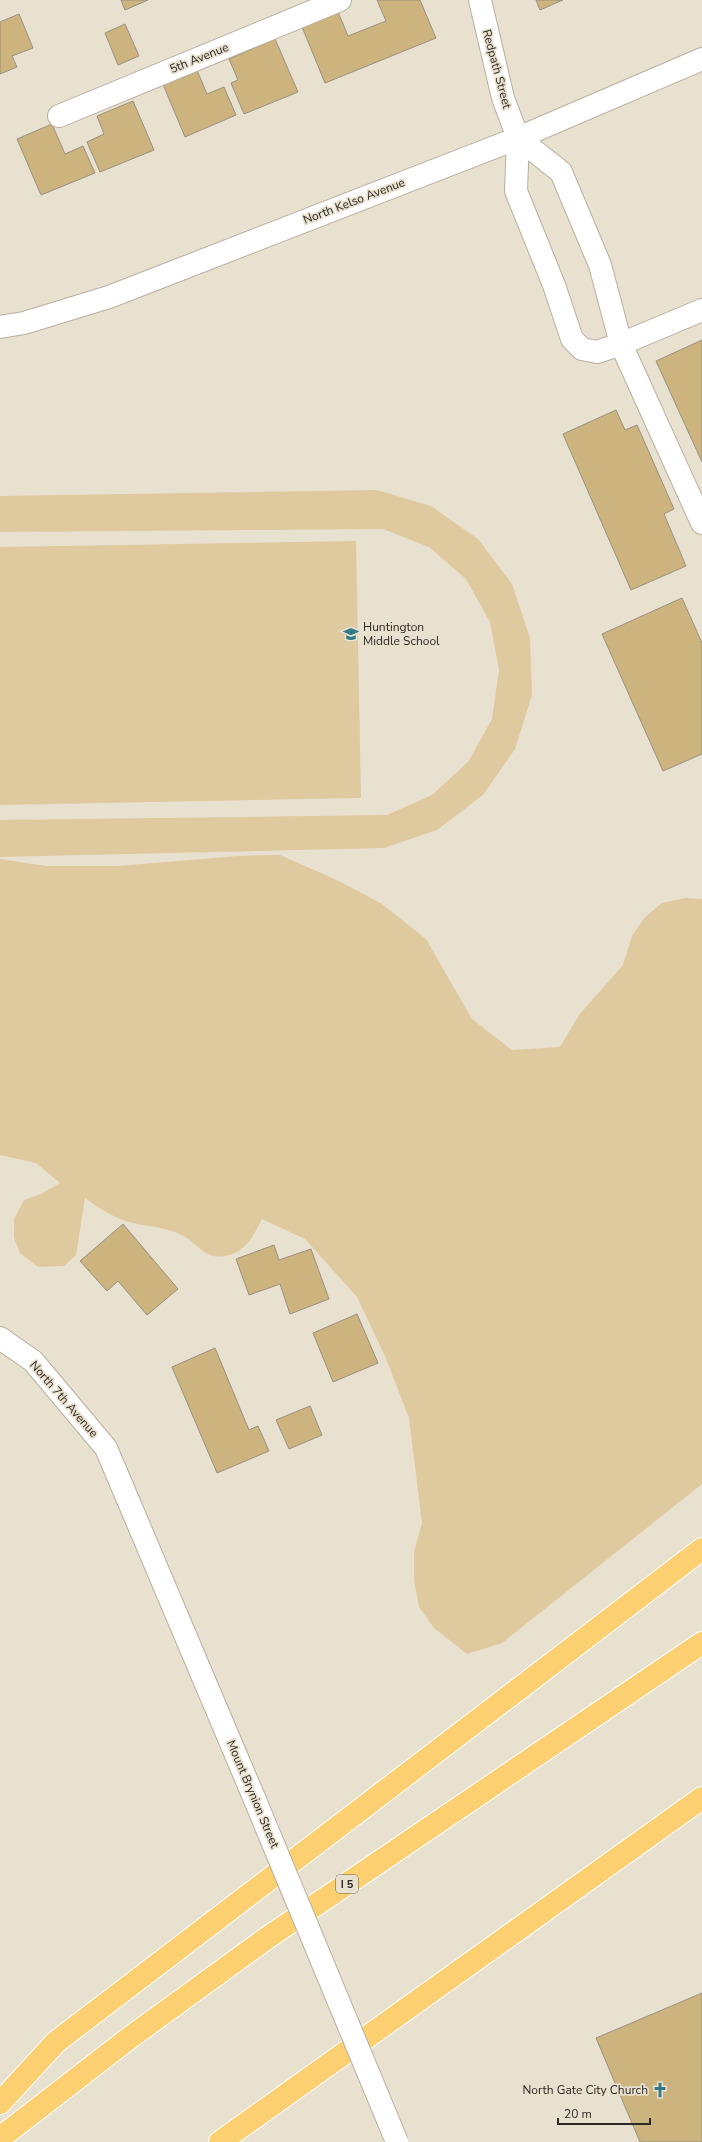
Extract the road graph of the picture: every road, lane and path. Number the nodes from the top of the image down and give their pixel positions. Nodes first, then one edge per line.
1 (340, 0) edge
2 (480, 0) edge
3 (702, 59) edge
4 (59, 116) dead end
5 (518, 138) junction
6 (702, 310) edge
7 (0, 327) edge
8 (621, 344) junction
9 (702, 523) edge
10 (0, 1338) edge
11 (106, 1448) joint
12 (702, 1549) edge
13 (702, 1643) edge
14 (702, 1798) edge
15 (0, 2103) edge
16 (0, 2138) edge
17 (220, 2142) edge
18 (397, 2142) edge

1 - 4 street, 5th Avenue
2 - 5 street, Redpath Street
3 - 5 street, North Kelso Avenue
5 - 7 street, North Kelso Avenue
5 - 8 street
5 - 8 street
6 - 8 street
8 - 9 street
10 - 11 street, North 7th Avenue
11 - 18 street, Mount Brynion Street, bridge
12 - 15 highway
13 - 16 highway, I 5
14 - 17 highway

